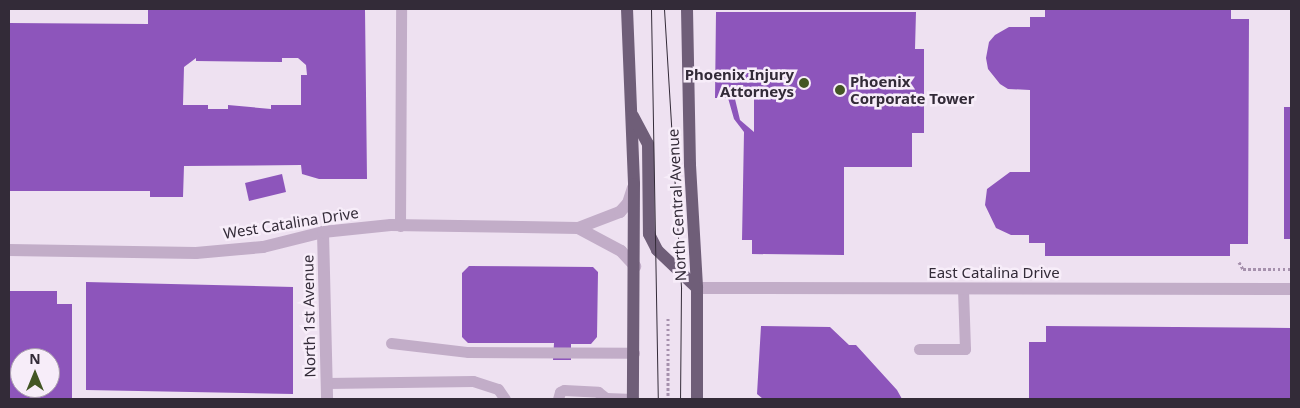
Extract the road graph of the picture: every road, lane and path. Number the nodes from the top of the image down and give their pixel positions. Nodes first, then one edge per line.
1 (401, 9) edge
2 (628, 9) edge
3 (687, 9) edge
4 (631, 114) junction
5 (634, 184) junction
6 (400, 226) junction
7 (578, 228) junction
8 (323, 232) junction
9 (9, 250) edge
10 (1239, 262) dead end
11 (635, 266) junction
12 (1291, 269) edge
13 (697, 288) junction
14 (963, 289) junction
15 (1291, 289) edge
16 (668, 318) dead end
17 (391, 343) dead end
18 (919, 349) dead end
19 (634, 353) junction
20 (327, 383) junction
21 (606, 398) edge
22 (327, 399) edge
23 (505, 399) edge
24 (558, 399) edge
25 (633, 399) edge
26 (668, 399) edge
27 (697, 399) edge

1 - 6 lane
2 - 4 main road
3 - 13 main road, North Central Avenue
4 - 5 main road
4 - 13 main road
5 - 7 street, West Catalina Drive
5 - 11 main road
6 - 7 street, West Catalina Drive
6 - 8 street, West Catalina Drive
7 - 11 street, West Catalina Drive
8 - 9 street, West Catalina Drive
8 - 20 street, North 1st Avenue
10 - 12 path
11 - 19 main road
13 - 14 street, East Catalina Drive
13 - 27 main road, North Central Avenue
14 - 15 street, East Catalina Drive
14 - 18 lane
16 - 26 path
17 - 19 lane
19 - 25 main road
20 - 22 street, North 1st Avenue
20 - 23 lane
21 - 24 lane
21 - 25 lane

